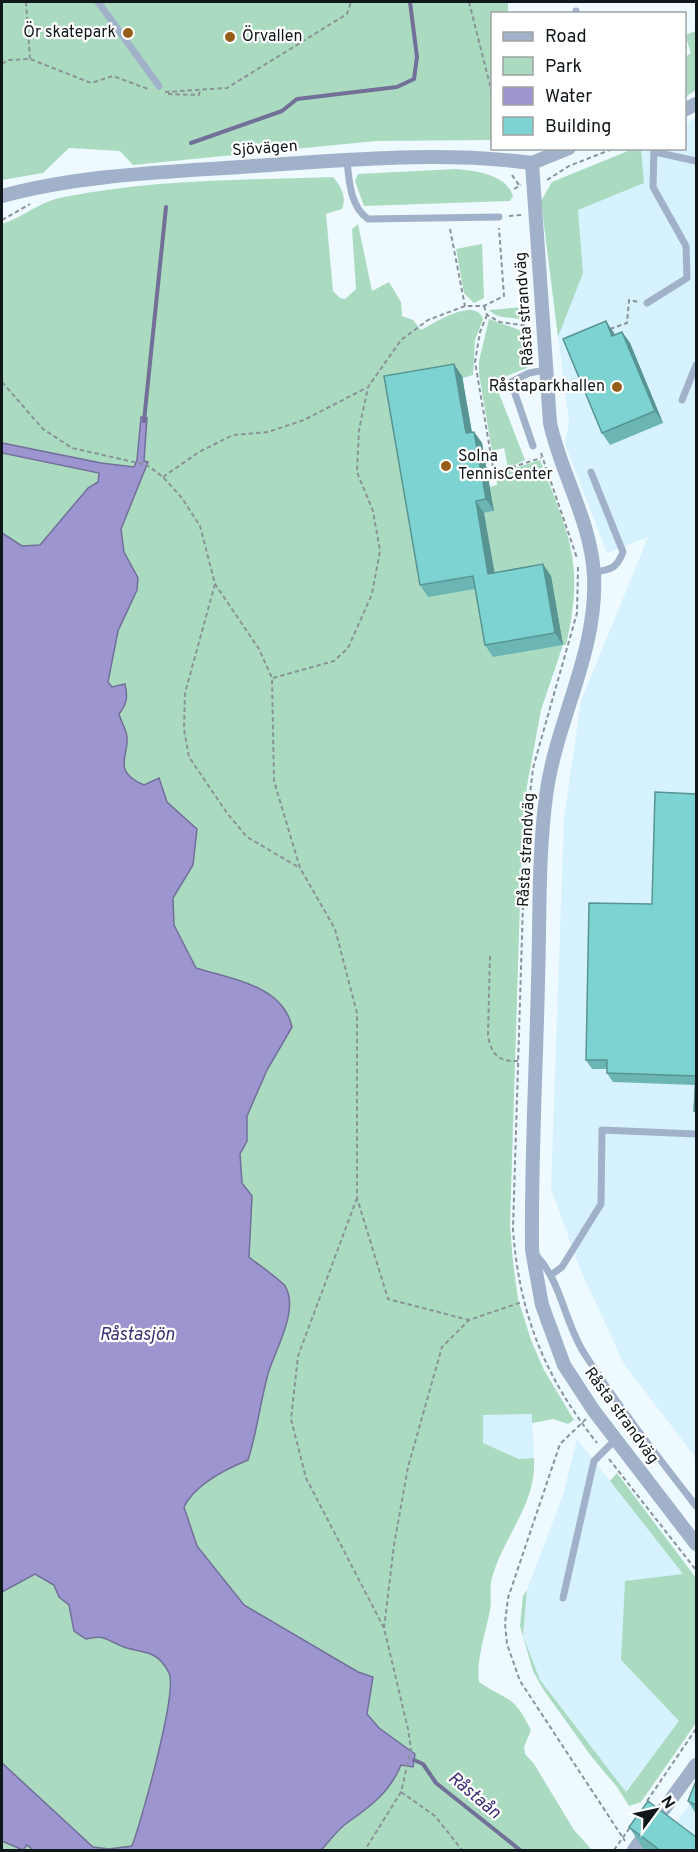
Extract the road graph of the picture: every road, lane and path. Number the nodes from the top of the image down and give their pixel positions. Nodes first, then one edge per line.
1 (26, 2) edge
2 (98, 2) edge
3 (351, 2) edge
4 (469, 2) edge
5 (30, 59) junction
6 (2, 64) edge
7 (148, 89) dead end
8 (491, 89) edge
9 (159, 90) junction
10 (200, 90) junction
11 (564, 150) edge
12 (610, 150) edge
13 (654, 150) edge
14 (347, 160) junction
15 (696, 161) edge
16 (532, 163) junction
17 (504, 168) dead end
18 (526, 184) junction
19 (513, 189) dead end
20 (2, 196) edge
21 (37, 197) dead end
22 (521, 215) dead end
23 (448, 217) junction
24 (499, 217) junction
25 (2, 220) edge
26 (629, 300) dead end
27 (647, 303) dead end
28 (465, 306) junction
29 (484, 306) junction
30 (487, 315) junction
31 (528, 326) dead end
32 (607, 330) edge
33 (696, 365) edge
34 (546, 370) junction
35 (2, 382) edge
36 (368, 387) junction
37 (682, 400) dead end
38 (533, 446) dead end
39 (542, 458) dead end
40 (591, 472) dead end
41 (163, 477) junction
42 (594, 572) junction
43 (214, 584) junction
44 (272, 678) junction
45 (300, 868) junction
46 (490, 956) dead end
47 (536, 1060) junction
48 (696, 1134) edge
49 (357, 1198) junction
50 (532, 1250) junction
51 (551, 1275) junction
52 (523, 1302) dead end
53 (469, 1320) junction
54 (594, 1411) junction
55 (616, 1439) junction
56 (696, 1506) edge
57 (696, 1544) edge
58 (563, 1598) dead end
59 (384, 1628) junction
60 (696, 1729) edge
61 (696, 1765) edge
62 (400, 1792) junction
63 (643, 1808) edge
64 (636, 1818) edge
65 (623, 1838) junction
66 (631, 1847) edge
67 (365, 1851) edge
68 (462, 1851) edge
69 (614, 1851) edge

1 - 5 path
2 - 9 lane
3 - 10 path
4 - 8 path
5 - 6 path
5 - 7 path
9 - 10 path
9 - 10 path
11 - 16 street
12 - 18 path
13 - 15 lane
13 - 27 lane
14 - 16 street, Sjövägen
14 - 20 street, Sjövägen
14 - 23 lane
16 - 18 street, Råsta strandväg
17 - 18 path
18 - 19 path
18 - 34 street, Råsta strandväg
21 - 25 path
22 - 24 path
23 - 24 lane
23 - 28 path
24 - 29 path
26 - 32 path
28 - 29 path
28 - 36 path
29 - 30 path
30 - 31 path
30 - 39 path
33 - 37 lane
34 - 38 lane
34 - 42 street, Råsta strandväg
35 - 41 path
36 - 41 path
36 - 44 path
40 - 42 lane
41 - 43 path
42 - 47 street, Råsta strandväg
43 - 44 path
43 - 45 path
44 - 45 path
45 - 49 path
46 - 47 path
47 - 50 street, Råsta strandväg
48 - 51 lane
49 - 53 path
49 - 59 path
50 - 51 lane
50 - 54 street, Råsta strandväg
51 - 56 lane
52 - 53 path
53 - 59 path
54 - 55 street, Råsta strandväg
54 - 65 path
55 - 57 street, Råsta strandväg
55 - 58 lane
59 - 62 path
60 - 63 path
61 - 66 street
62 - 67 path
62 - 68 path
64 - 65 path
65 - 66 path
65 - 69 path

